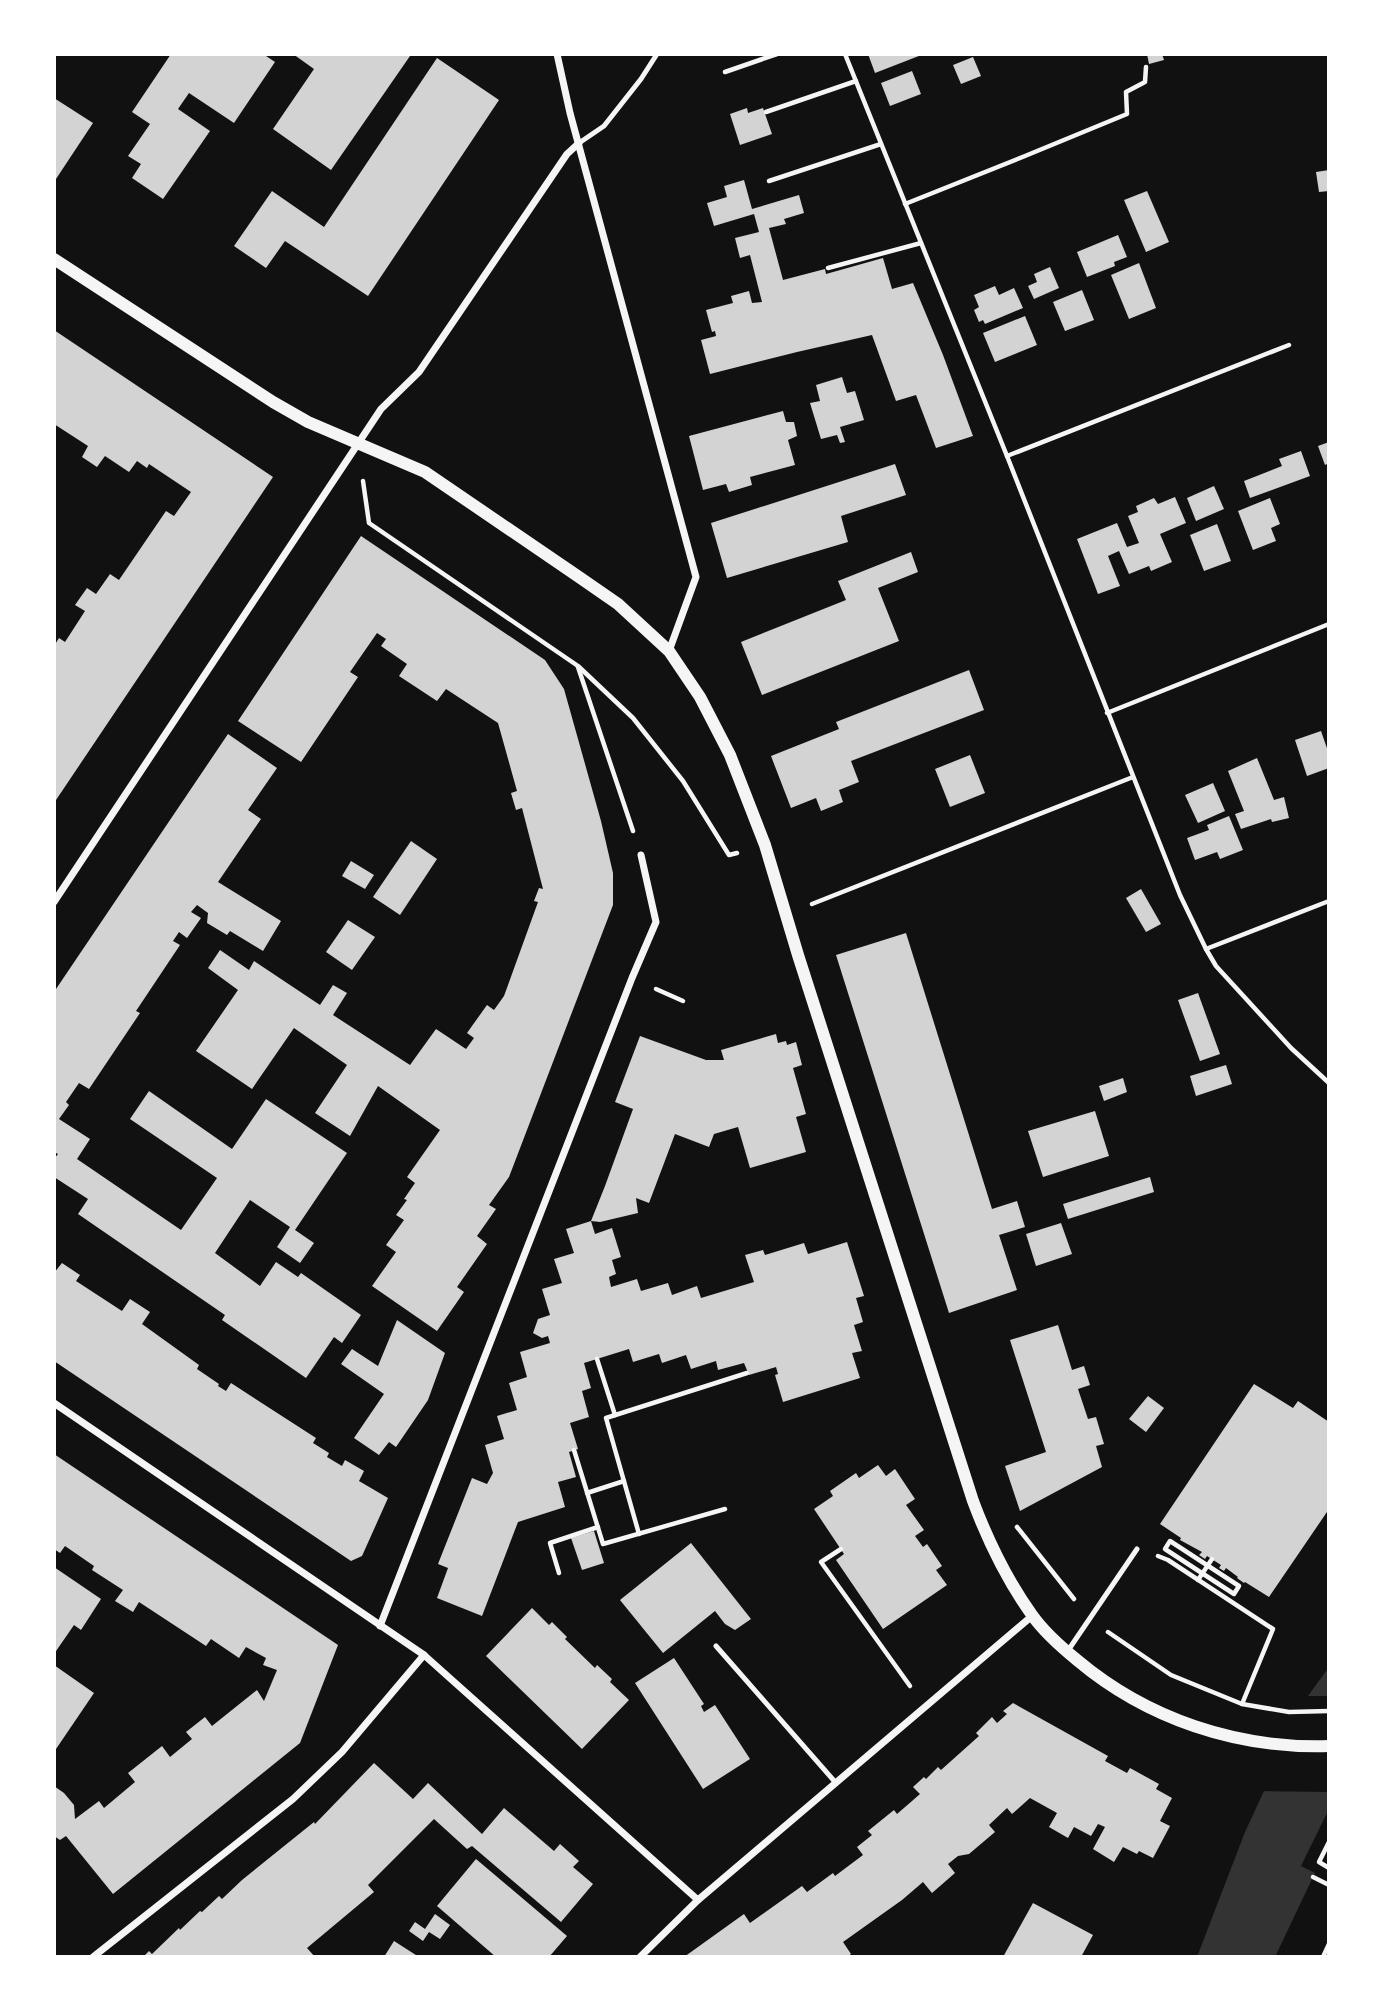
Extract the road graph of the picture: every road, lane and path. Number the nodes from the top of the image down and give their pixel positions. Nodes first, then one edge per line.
1 (657, 54) edge
2 (777, 54) edge
3 (845, 54) edge
4 (558, 55) edge
5 (1146, 67) dead end
6 (725, 72) dead end
7 (856, 81) junction
8 (766, 112) dead end
9 (579, 143) junction
10 (881, 144) junction
11 (769, 181) dead end
12 (905, 204) junction
13 (921, 243) junction
14 (54, 259) edge
15 (828, 268) dead end
16 (1289, 345) dead end
17 (358, 443) junction
18 (1007, 456) junction
19 (1329, 624) edge
20 (669, 651) junction
21 (578, 666) junction
22 (1107, 713) junction
23 (1133, 778) junction
24 (765, 845) junction
25 (640, 855) joint
26 (1329, 901) edge
27 (54, 902) edge
28 (786, 914) junction
29 (1206, 949) junction
30 (1329, 1083) edge
31 (597, 1359) dead end
32 (747, 1373) dead end
33 (54, 1403) edge
34 (615, 1415) junction
35 (573, 1450) dead end
36 (624, 1481) junction
37 (587, 1493) junction
38 (725, 1509) dead end
39 (1010, 1518) dead end
40 (598, 1527) junction
41 (639, 1534) junction
42 (841, 1549) dead end
43 (1137, 1549) dead end
44 (1212, 1559) dead end
45 (1168, 1560) dead end
46 (559, 1573) dead end
47 (1202, 1573) junction
48 (1198, 1580) junction
49 (1032, 1616) junction
50 (1090, 1619) junction
51 (380, 1626) junction
52 (716, 1646) dead end
53 (1067, 1652) junction
54 (424, 1655) junction
55 (1242, 1704) junction
56 (925, 1707) junction
57 (1329, 1711) edge
58 (1329, 1746) edge
59 (836, 1783) junction
60 (1329, 1842) edge
61 (1329, 1868) edge
62 (1313, 1877) dead end
63 (1329, 1885) edge
64 (698, 1900) junction
65 (1329, 1944) edge
66 (93, 1957) edge
67 (640, 1957) edge
68 (1323, 1957) edge

1 - 9 lane
2 - 6 path
3 - 7 path
4 - 9 street
5 - 12 path
7 - 8 path
7 - 10 path
9 - 17 street
9 - 20 street
10 - 11 path
10 - 12 path
12 - 13 path
13 - 15 path
13 - 18 path
14 - 17 street
16 - 18 path
17 - 20 street
17 - 21 path
17 - 27 street
18 - 22 path
19 - 22 path
20 - 24 street
21 - 24 path
21 - 25 path
22 - 23 path
23 - 28 path
23 - 29 path
24 - 28 street
25 - 51 street
26 - 29 path
28 - 49 street
29 - 30 path
31 - 34 path
32 - 34 path
33 - 51 street
34 - 36 path
35 - 37 path
36 - 37 path
36 - 41 path
37 - 40 path
38 - 41 path
39 - 50 path
40 - 41 path
40 - 46 path
42 - 56 path
43 - 50 lane
44 - 47 path
45 - 48 path
47 - 47 path
47 - 48 path
48 - 55 path
49 - 53 street
49 - 56 street
50 - 53 lane
50 - 55 path
51 - 54 street
52 - 59 lane
53 - 58 street
54 - 64 street
54 - 66 street
55 - 57 path
56 - 59 street
59 - 64 street
60 - 61 path
62 - 63 path
64 - 67 street
65 - 68 path

